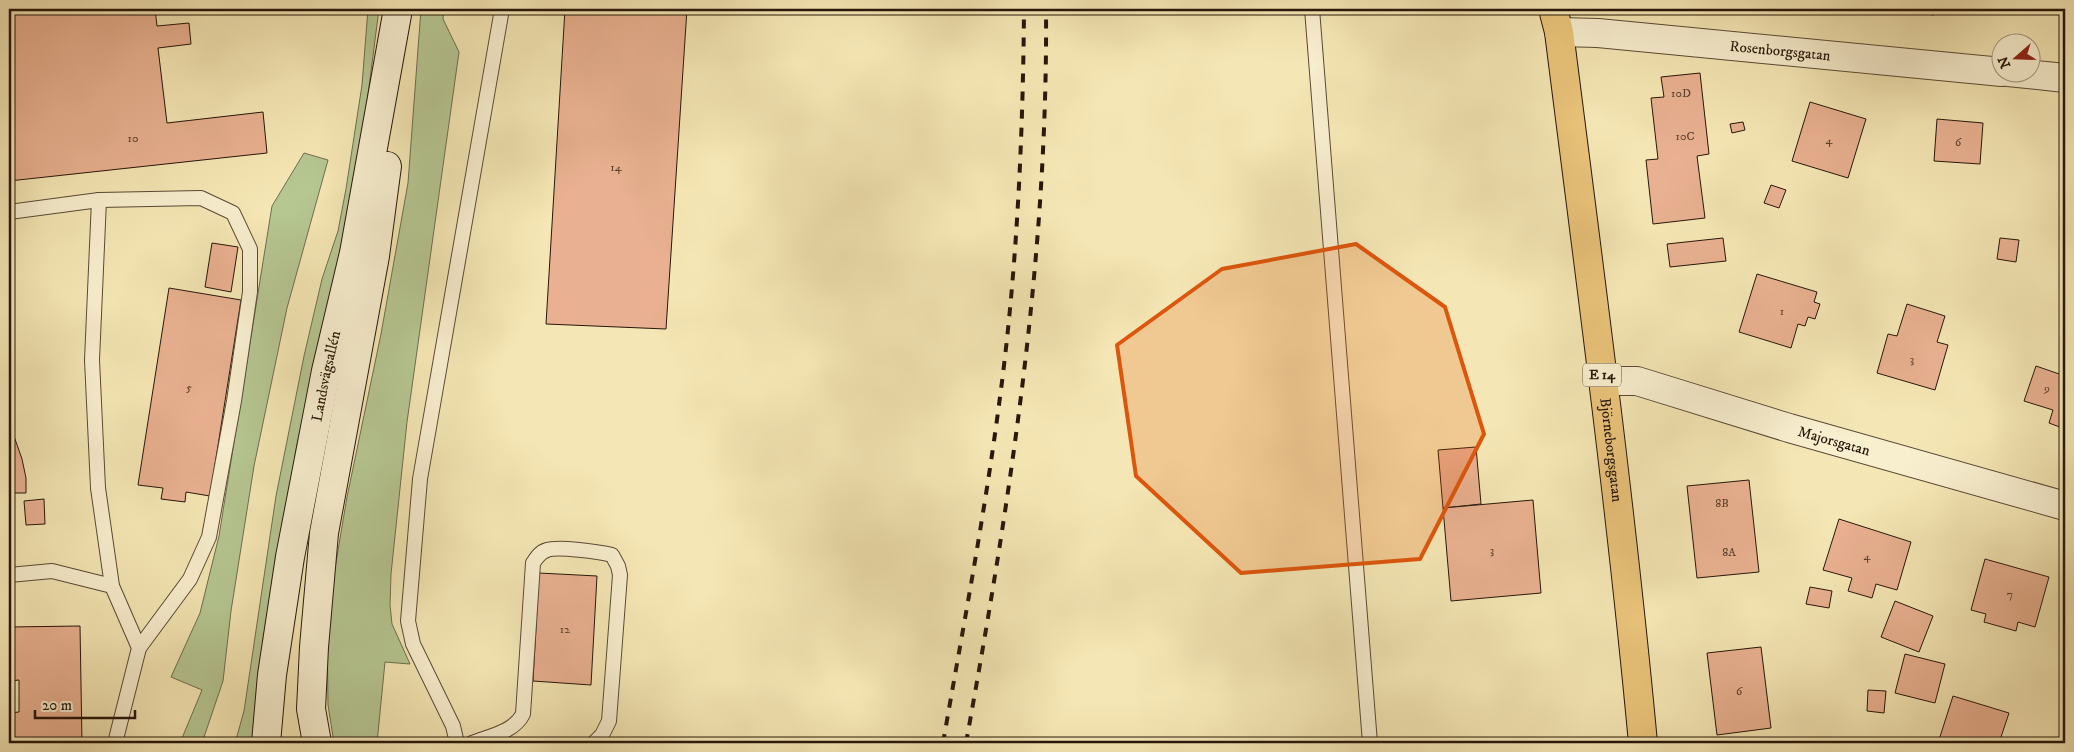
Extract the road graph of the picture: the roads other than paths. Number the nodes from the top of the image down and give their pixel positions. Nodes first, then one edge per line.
1 (398, 9) edge
2 (404, 9) edge
3 (502, 9) edge
4 (1312, 9) edge
5 (1556, 20) edge
6 (1992, 71) edge
7 (2042, 76) edge
8 (2065, 78) edge
9 (99, 200) junction
10 (9, 212) edge
11 (1603, 381) junction
12 (2065, 506) edge
13 (9, 576) edge
14 (112, 586) junction
15 (139, 648) junction
16 (115, 743) edge
17 (266, 743) edge
18 (317, 743) edge
19 (457, 743) edge
20 (472, 743) edge
21 (594, 743) edge
22 (1370, 743) edge
23 (1643, 743) edge

1 - 17 main road, Landsvägsallén
2 - 18 main road, Landsvägsallén
3 - 19 lane
4 - 22 lane
5 - 6 main road, Rosenborgsgatan
5 - 11 highway, Björneborgsgatan / E 14
7 - 8 main road
9 - 10 lane
9 - 14 lane
9 - 15 lane
11 - 12 main road, Majorsgatan
11 - 23 highway, Björneborgsgatan / E 14
13 - 14 lane
14 - 15 lane
15 - 16 lane
20 - 21 lane

